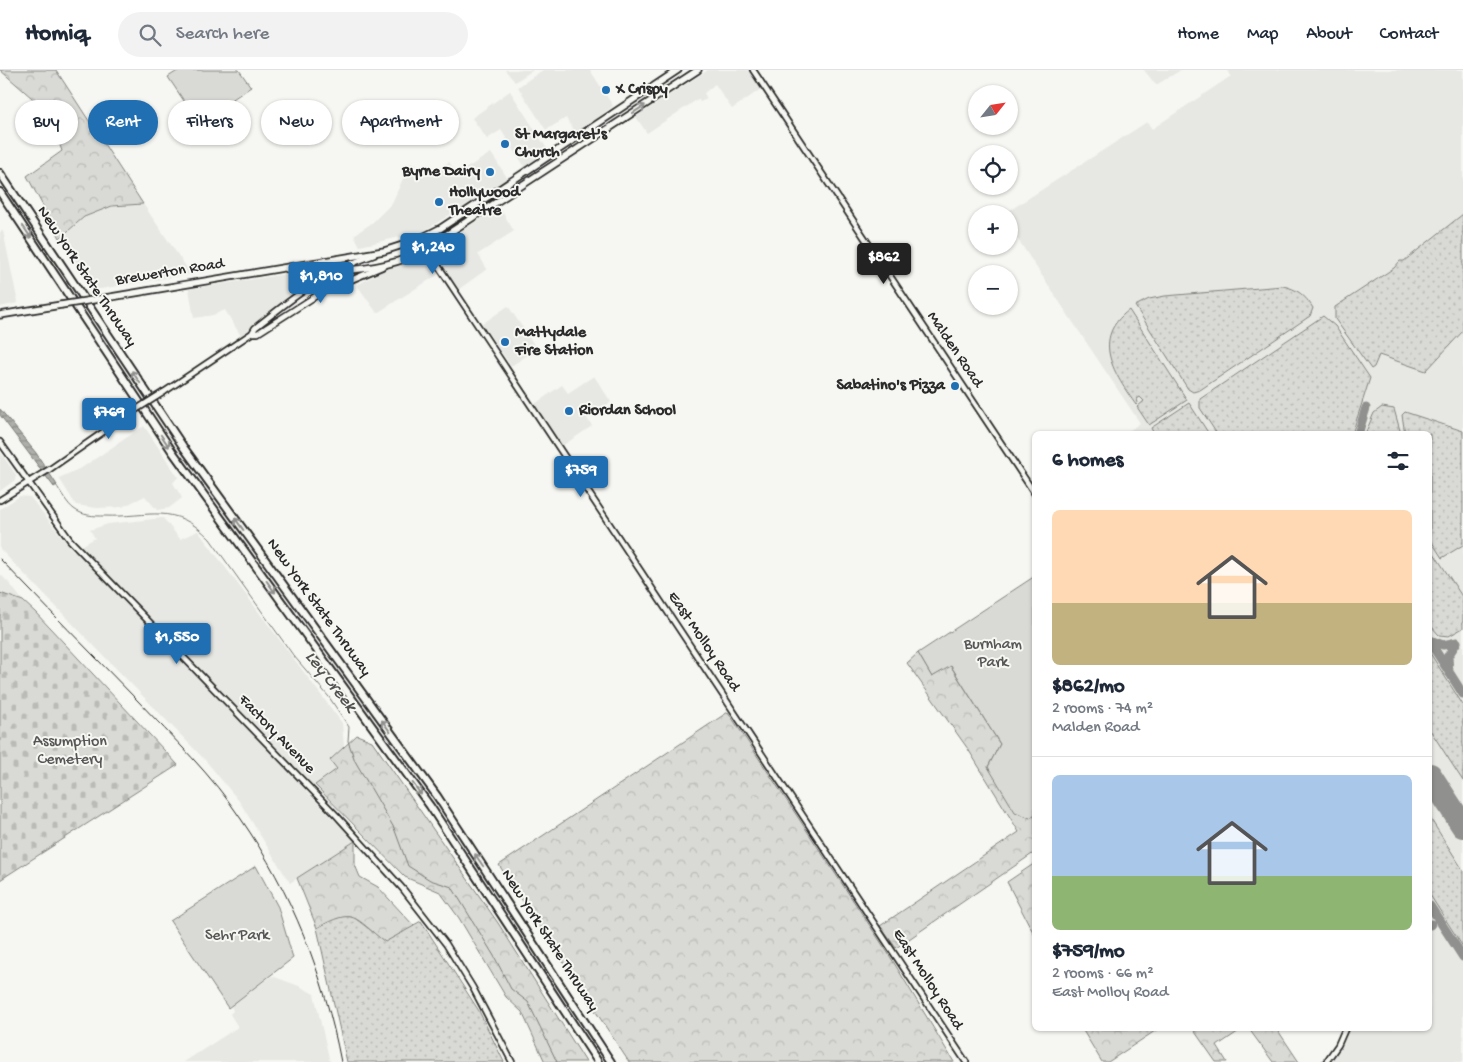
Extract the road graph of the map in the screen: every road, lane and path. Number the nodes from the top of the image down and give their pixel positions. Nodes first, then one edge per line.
1 (678, 70) edge
2 (698, 70) edge
3 (753, 70) edge
4 (0, 173) edge
5 (0, 192) edge
6 (415, 241) junction
7 (427, 249) junction
8 (384, 251) junction
9 (391, 264) junction
10 (285, 269) junction
11 (334, 270) junction
12 (0, 315) edge
13 (252, 333) junction
14 (0, 442) edge
15 (27, 482) junction
16 (1032, 489) edge
17 (0, 500) edge
18 (1344, 1031) edge
19 (512, 1062) edge
20 (598, 1062) edge
21 (610, 1062) edge
22 (966, 1062) edge
23 (1326, 1062) edge

1 - 6 main road, Brewerton Road
7 -> 2 main road, Brewerton Road
3 - 16 street, Malden Road
21 -> 4 highway, New York State Thruway
5 -> 20 highway, New York State Thruway
6 - 7 street, East Molloy Road
6 - 8 main road, Brewerton Road
7 - 9 main road, Brewerton Road
7 - 22 street, East Molloy Road
8 - 10 main road, Brewerton Road
8 - 11 street
9 - 11 main road, Brewerton Road
9 - 13 street
10 - 11 main road, Brewerton Road
10 - 12 main road, Brewerton Road, bridge
11 - 13 street
13 - 15 street, bridge
14 - 15 street, Factory Avenue
15 - 17 street
15 - 19 street, Factory Avenue
18 - 23 street

